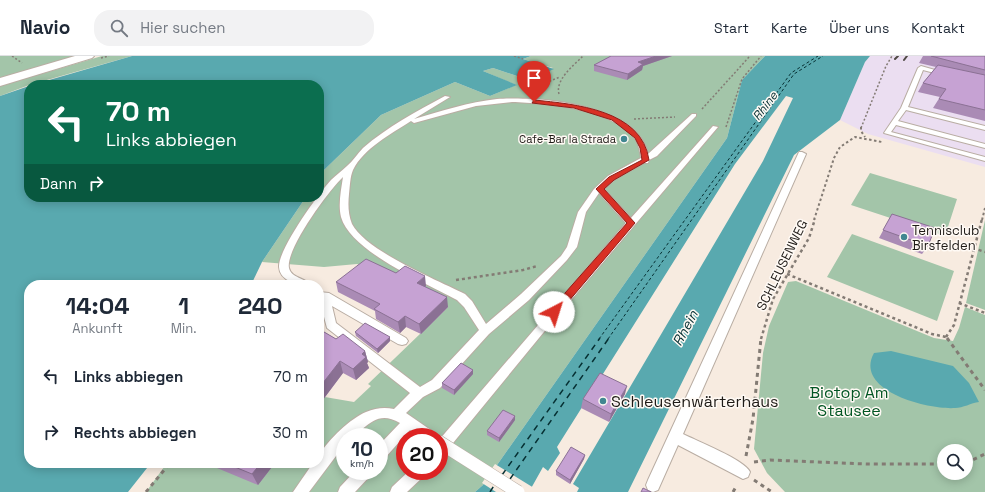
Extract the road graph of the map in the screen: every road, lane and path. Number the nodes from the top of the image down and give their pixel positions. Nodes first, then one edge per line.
1 (88, 56) edge
2 (514, 56) edge
3 (583, 56) edge
4 (750, 56) edge
5 (761, 56) edge
6 (892, 56) edge
7 (523, 59) dead end
8 (745, 62) junction
9 (755, 63) junction
10 (956, 76) edge
11 (560, 77) junction
12 (0, 82) edge
13 (526, 90) dead end
14 (447, 97) dead end
15 (575, 106) junction
16 (904, 108) junction
17 (694, 115) junction
18 (615, 118) junction
19 (894, 122) junction
20 (402, 124) junction
21 (715, 127) joint
22 (985, 128) edge
23 (985, 146) edge
24 (802, 154) dead end
25 (985, 159) edge
26 (645, 160) junction
27 (350, 168) junction
28 (600, 189) junction
29 (324, 195) edge
30 (319, 202) edge
31 (985, 208) edge
32 (631, 223) junction
33 (974, 248) junction
34 (985, 252) edge
35 (564, 258) junction
36 (787, 274) junction
37 (296, 280) edge
38 (434, 282) junction
39 (324, 296) edge
40 (324, 302) edge
41 (959, 303) junction
42 (985, 312) edge
43 (485, 331) junction
44 (946, 338) junction
45 (402, 341) dead end
46 (985, 390) edge
47 (419, 393) junction
48 (396, 415) junction
49 (411, 424) junction
50 (417, 428) edge
51 (675, 437) junction
52 (448, 439) edge
53 (388, 446) edge
54 (448, 448) edge
55 (985, 454) edge
56 (973, 460) edge
57 (324, 461) edge
58 (937, 464) edge
59 (166, 468) edge
60 (319, 468) edge
61 (744, 468) junction
62 (357, 480) edge
63 (410, 480) edge
64 (653, 485) dead end
65 (146, 492) edge
66 (300, 492) edge
67 (346, 492) edge
68 (397, 492) edge
69 (518, 492) edge
70 (733, 492) edge
71 (772, 492) edge

1 - 12 main road
2 - 7 path
3 - 11 path
4 - 8 path
5 - 9 path
6 - 36 path, SCHLEUSENWEG
8 - 9 path
8 - 17 path
9 - 21 path
10 - 16 lane
11 - 13 path
11 - 15 path
14 - 20 lane
15 - 18 lane
15 - 20 lane
16 - 19 lane
16 - 22 lane
17 - 18 path
17 - 26 lane
18 - 26 lane
19 - 23 lane
19 - 25 lane
20 - 27 lane
21 - 32 lane
24 - 51 lane
26 - 28 lane
27 - 29 lane
27 - 38 lane
28 - 32 lane
28 - 35 lane
30 - 37 lane
31 - 33 path
32 - 52 lane
33 - 34 path
33 - 41 path
35 - 38 path
35 - 43 lane
36 - 44 path
36 - 61 path, SCHLEUSENWEG
38 - 43 lane
39 - 45 lane
40 - 47 lane
41 - 42 path
41 - 44 path
43 - 47 lane
44 - 46 path
47 - 48 lane
48 - 49 lane
48 - 57 lane
49 - 50 lane
49 - 53 lane
51 - 61 lane
51 - 64 lane
54 - 69 lane, bridge
55 - 56 path
58 - 61 path
59 - 65 path
60 - 66 lane
61 - 70 path, SCHLEUSENWEG
61 - 71 path
62 - 67 lane
63 - 68 lane

